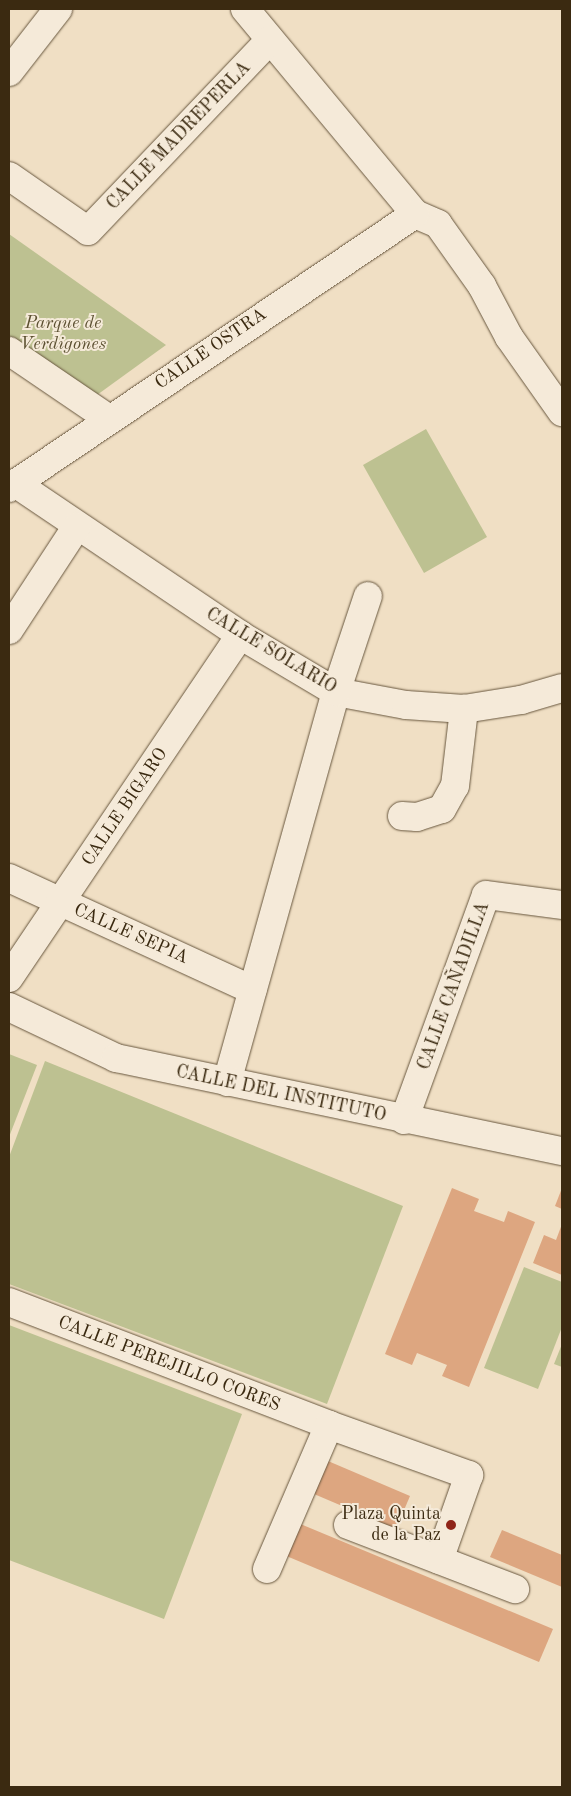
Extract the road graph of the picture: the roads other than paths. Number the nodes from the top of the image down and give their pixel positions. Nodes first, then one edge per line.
1 (58, 9) edge
2 (245, 9) edge
3 (270, 40) junction
4 (9, 72) edge
5 (9, 176) edge
6 (415, 214) junction
7 (9, 351) edge
8 (562, 412) edge
9 (108, 419) junction
10 (12, 486) edge
11 (77, 526) junction
12 (368, 596) dead end
13 (9, 630) edge
14 (240, 635) junction
15 (562, 688) edge
16 (336, 692) junction
17 (464, 710) junction
18 (402, 816) dead end
19 (9, 878) edge
20 (60, 902) junction
21 (562, 905) edge
22 (9, 978) edge
23 (253, 990) junction
24 (9, 1007) edge
25 (227, 1082) junction
26 (404, 1120) junction
27 (562, 1151) edge
28 (9, 1302) edge
29 (329, 1425) junction
30 (348, 1525) dead end
31 (439, 1560) junction
32 (268, 1569) dead end
33 (515, 1589) dead end

1 - 4 street
2 - 3 street
3 - 5 street, CALLE MADREPERLA
3 - 6 street
6 - 8 street
6 - 9 street, CALLE OSTRA
7 - 9 street
9 - 10 street, CALLE OSTRA
10 - 11 street, CALLE SOLARIO
11 - 13 street
11 - 14 street, CALLE SOLARIO
12 - 16 street
14 - 16 street, CALLE SOLARIO
14 - 20 street, CALLE BIGARO
15 - 17 street, CALLE SOLARIO
16 - 17 street, CALLE SOLARIO
16 - 23 street
17 - 18 street
19 - 20 street, CALLE SEPIA
20 - 22 street, CALLE BIGARO
20 - 23 street, CALLE SEPIA
21 - 26 street, CALLE CAÑADILLA
23 - 25 street
24 - 25 street, CALLE DEL INSTITUTO
25 - 26 street, CALLE DEL INSTITUTO
26 - 27 street, CALLE DEL INSTITUTO
28 - 29 street, CALLE PEREJILLO CORES
29 - 31 street
29 - 32 street
30 - 31 street
31 - 33 street

